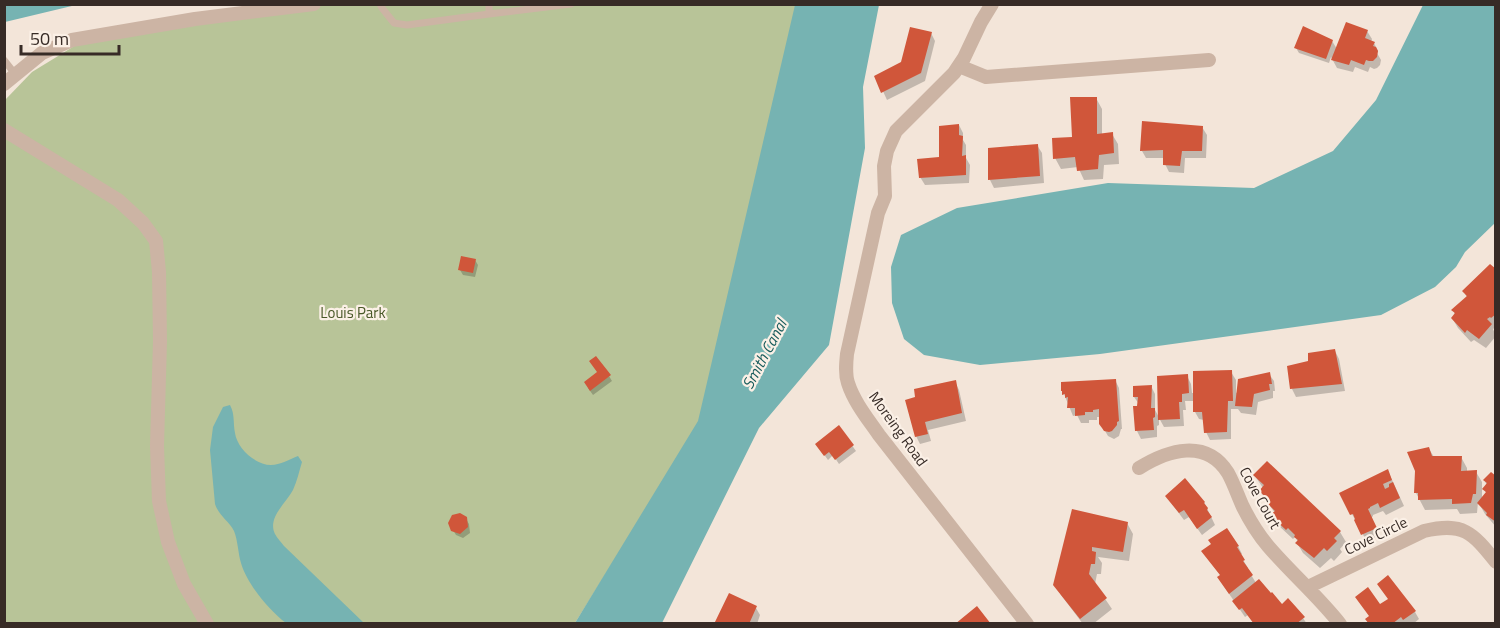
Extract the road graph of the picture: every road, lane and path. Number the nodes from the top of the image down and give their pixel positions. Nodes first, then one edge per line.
1 (314, 4) edge
2 (380, 4) edge
3 (489, 4) edge
4 (571, 4) edge
5 (992, 4) edge
6 (489, 14) junction
7 (4, 60) edge
8 (1209, 60) dead end
9 (959, 66) junction
10 (10, 79) edge
11 (4, 130) edge
12 (1139, 468) dead end
13 (1496, 562) edge
14 (1308, 587) junction
15 (207, 624) edge
16 (1027, 624) edge
17 (1340, 624) edge

1 - 10 street
2 - 6 lane
3 - 6 lane
4 - 6 lane
5 - 9 street, Moreing Road
7 - 10 lane
8 - 9 street
9 - 16 street, Moreing Road
11 - 15 street
12 - 14 street, Cove Court
13 - 14 street, Cove Circle
14 - 17 street

